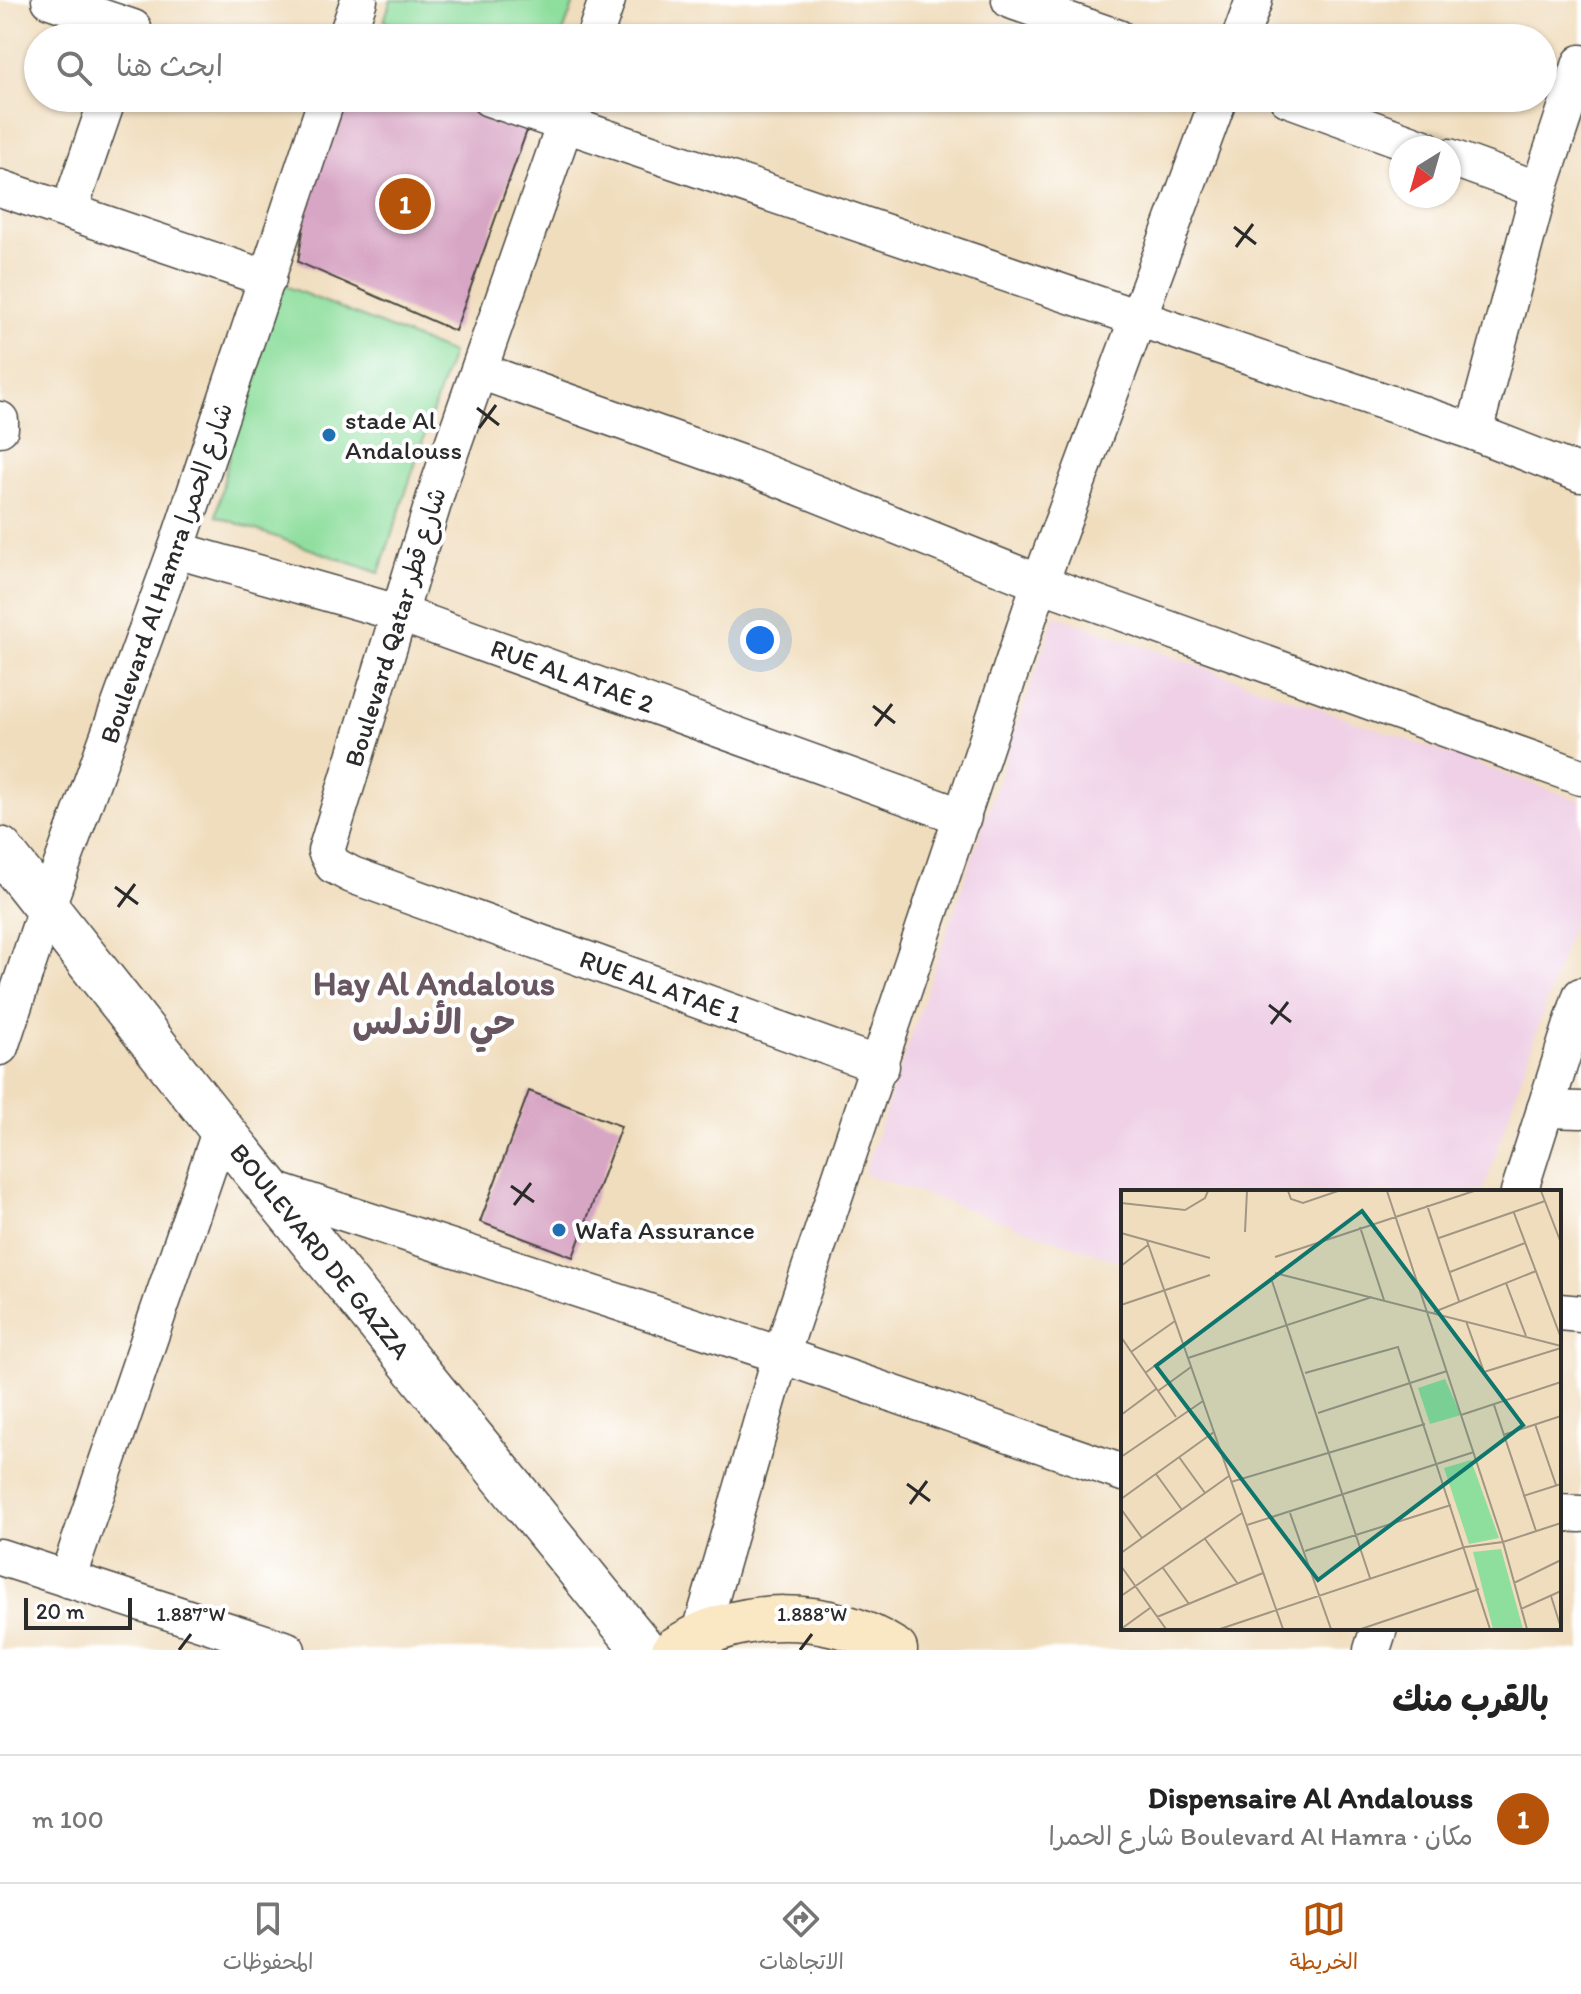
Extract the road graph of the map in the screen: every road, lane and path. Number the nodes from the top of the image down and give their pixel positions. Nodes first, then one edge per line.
1 (50, 0) edge
2 (359, 0) edge
3 (607, 0) edge
4 (1010, 0) edge
5 (1254, 0) edge
6 (135, 22) edge
7 (351, 24) edge
8 (599, 24) edge
9 (1078, 24) edge
10 (1245, 24) edge
11 (1581, 63) edge
12 (103, 112) edge
13 (322, 112) edge
14 (570, 112) edge
15 (573, 112) edge
16 (1214, 112) edge
17 (1325, 112) edge
18 (1391, 136) edge
19 (1461, 161) edge
20 (0, 188) edge
21 (1539, 190) junction
22 (69, 211) junction
23 (268, 279) junction
24 (1138, 320) junction
25 (480, 371) junction
26 (0, 420) edge
27 (0, 428) edge
28 (1474, 432) junction
29 (1581, 474) edge
30 (176, 550) junction
31 (1040, 583) junction
32 (398, 613) junction
33 (1581, 777) edge
34 (963, 817) junction
35 (0, 849) edge
36 (352, 875) joint
37 (26, 891) edge
38 (1581, 996) edge
39 (0, 1047) edge
40 (881, 1066) junction
41 (1545, 1109) junction
42 (1581, 1110) edge
43 (221, 1129) junction
44 (271, 1189) junction
45 (1520, 1190) edge
46 (1561, 1312) edge
47 (1581, 1314) edge
48 (781, 1355) junction
49 (1121, 1472) edge
50 (1561, 1513) edge
51 (1581, 1514) edge
52 (0, 1557) edge
53 (67, 1579) junction
54 (1378, 1630) edge
55 (687, 1643) edge
56 (287, 1650) edge
57 (644, 1650) edge
58 (895, 1650) edge
59 (1372, 1650) edge

1 - 6 street
2 - 7 street
3 - 8 street
4 - 9 street
5 - 10 street
11 - 21 street
12 - 22 street
13 - 23 street, Boulevard Al Hamra شارع الحمرا
14 - 25 street, Boulevard Qatar شارع قطر
15 - 24 street
16 - 24 street
17 - 18 street
19 - 21 street
20 - 22 street
21 - 28 street
22 - 23 street
23 - 30 street, Boulevard Al Hamra شارع الحمرا
24 - 28 street
24 - 31 street
25 - 31 street
25 - 32 street, Boulevard Qatar شارع قطر
26 - 27 street
28 - 29 street
30 - 32 street, RUE AL ATAE 2
30 - 37 street, Boulevard Al Hamra شارع الحمرا
31 - 33 street
31 - 34 street
32 - 34 street, RUE AL ATAE 2
32 - 36 street, Boulevard Qatar شارع قطر
34 - 40 street
35 - 37 street, BOULEVARD DE GAZZA
36 - 40 street, RUE AL ATAE 1
37 - 39 street, Boulevard Al Hamra شارع الحمرا
37 - 43 street, BOULEVARD DE GAZZA
38 - 41 street
40 - 48 street
41 - 42 street
41 - 45 street
43 - 44 street, BOULEVARD DE GAZZA
43 - 53 street
44 - 48 street
44 - 57 street, BOULEVARD DE GAZZA
46 - 47 street
48 - 49 street
48 - 55 street
50 - 51 street
52 - 53 street
53 - 56 street
54 - 59 street
55 - 58 main road

